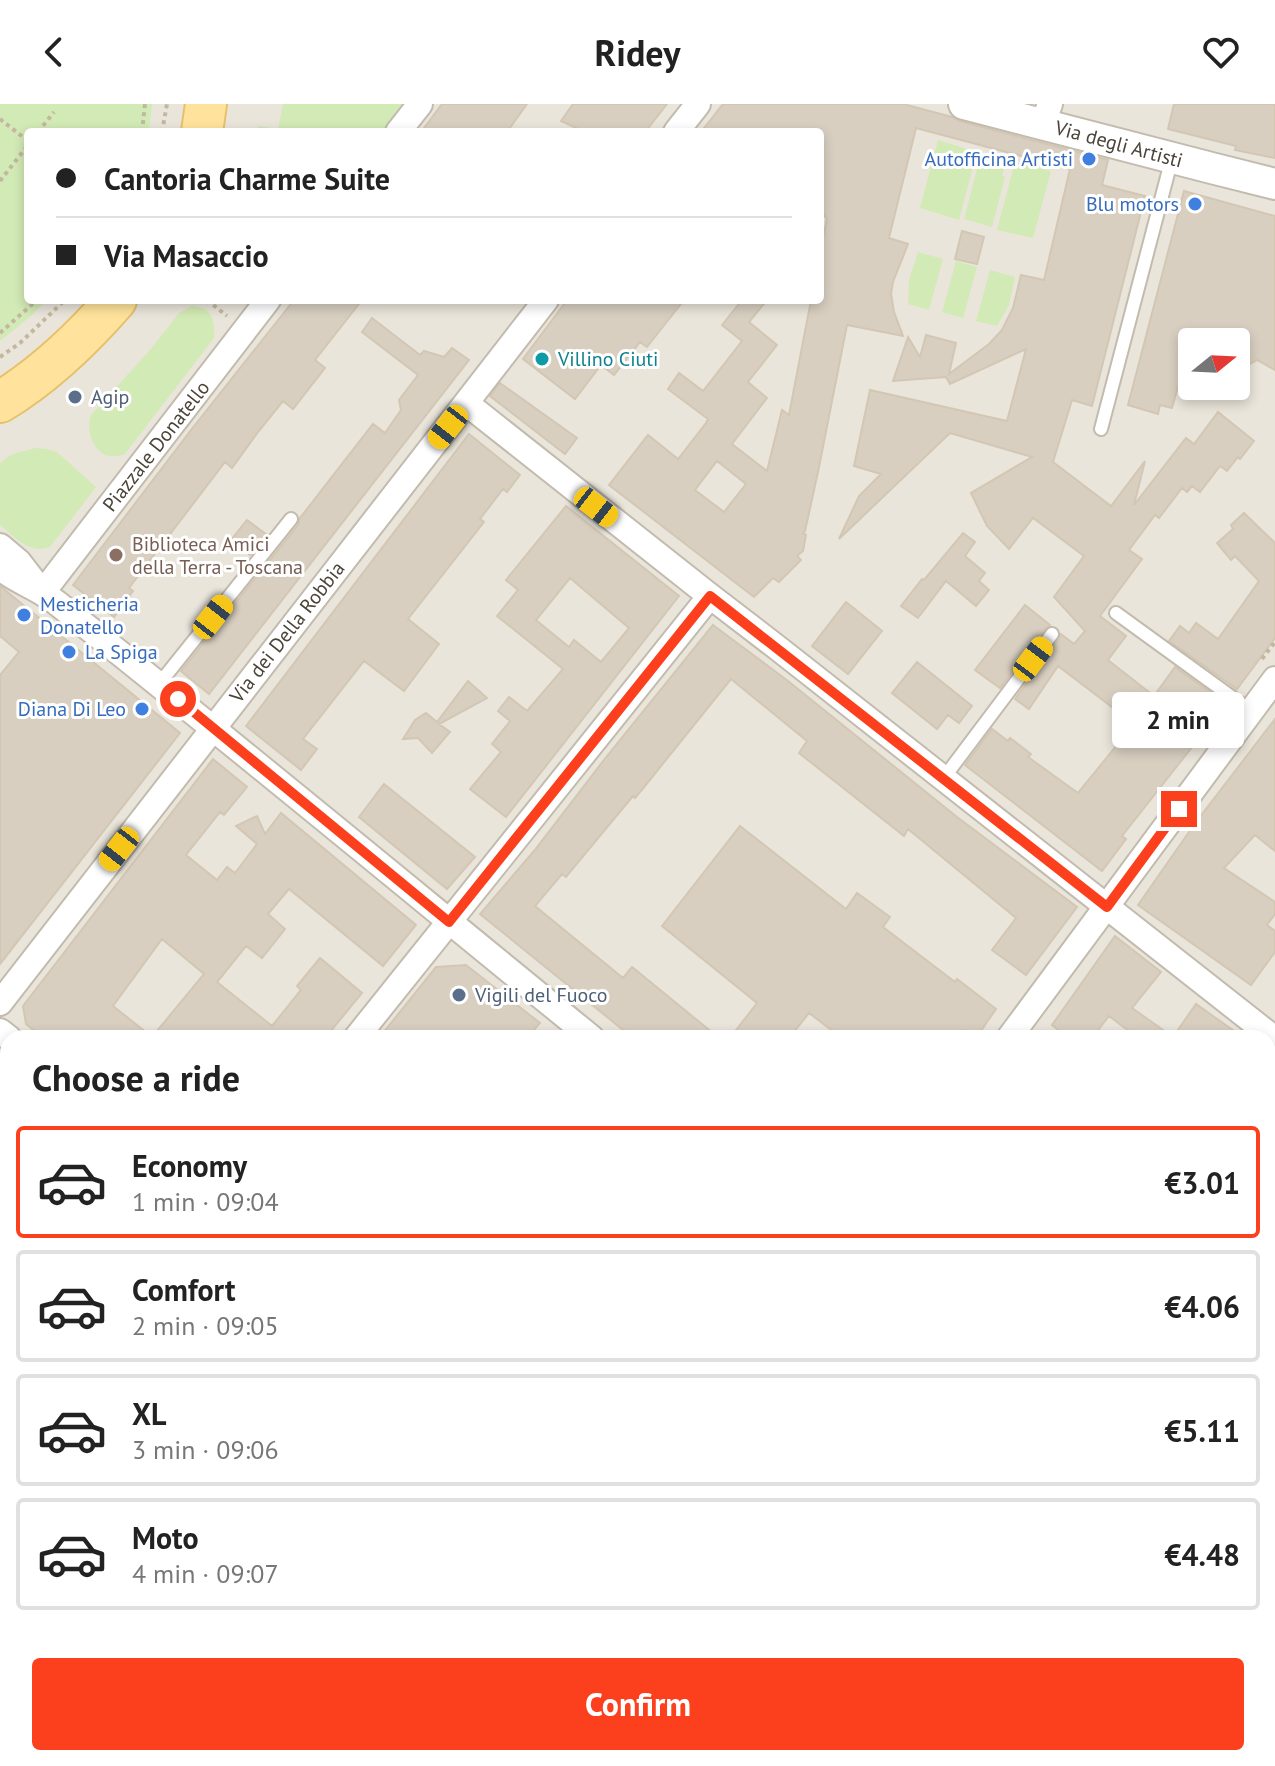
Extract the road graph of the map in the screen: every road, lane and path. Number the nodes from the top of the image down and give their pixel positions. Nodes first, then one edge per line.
1 (145, 104) edge
2 (167, 104) edge
3 (206, 104) edge
4 (420, 104) edge
5 (698, 104) edge
6 (970, 105) edge
7 (54, 112) dead end
8 (1047, 114) edge
9 (0, 119) edge
10 (41, 128) edge
11 (142, 128) edge
12 (163, 128) edge
13 (203, 128) edge
14 (401, 128) edge
15 (679, 128) edge
16 (24, 140) edge
17 (24, 148) edge
18 (1172, 158) junction
19 (0, 181) edge
20 (1275, 184) edge
21 (33, 304) edge
22 (61, 304) edge
23 (112, 304) edge
24 (212, 304) edge
25 (265, 304) edge
26 (543, 304) edge
27 (232, 320) dead end
28 (0, 333) edge
29 (0, 357) edge
30 (0, 402) edge
31 (466, 403) junction
32 (1101, 429) dead end
33 (291, 519) dead end
34 (0, 546) edge
35 (0, 568) edge
36 (43, 592) junction
37 (710, 596) junction
38 (1116, 613) dead end
39 (1052, 634) dead end
40 (1275, 679) edge
41 (159, 684) junction
42 (1251, 711) junction
43 (213, 727) junction
44 (943, 779) junction
45 (1107, 907) junction
46 (449, 922) junction
47 (0, 1003) edge
48 (362, 1030) edge
49 (582, 1030) edge
50 (1015, 1030) edge
51 (1264, 1030) edge

1 - 11 path
2 - 12 path
3 - 13 main road
4 - 14 street
5 - 15 street
6 - 8 street, Via degli Artisti
7 - 10 path
8 - 18 street, Via degli Artisti
9 - 16 path
17 - 19 path
18 - 20 street, Via degli Artisti
18 - 32 lane
21 - 28 path
22 - 29 path
23 - 30 main road
24 - 27 path
25 - 36 street, Piazzale Donatello
26 - 31 street, Via dei Della Robbia
31 - 37 street
31 - 43 street, Via dei Della Robbia
33 - 41 lane
34 - 36 street
35 - 36 street
36 - 41 street
37 - 44 street
37 - 46 street
38 - 42 lane
39 - 44 lane
40 - 42 street
41 - 43 street
42 - 45 street
43 - 46 street
43 - 47 street, Via dei Della Robbia
44 - 45 street
45 - 50 street
45 - 51 street
46 - 48 street
46 - 49 street

